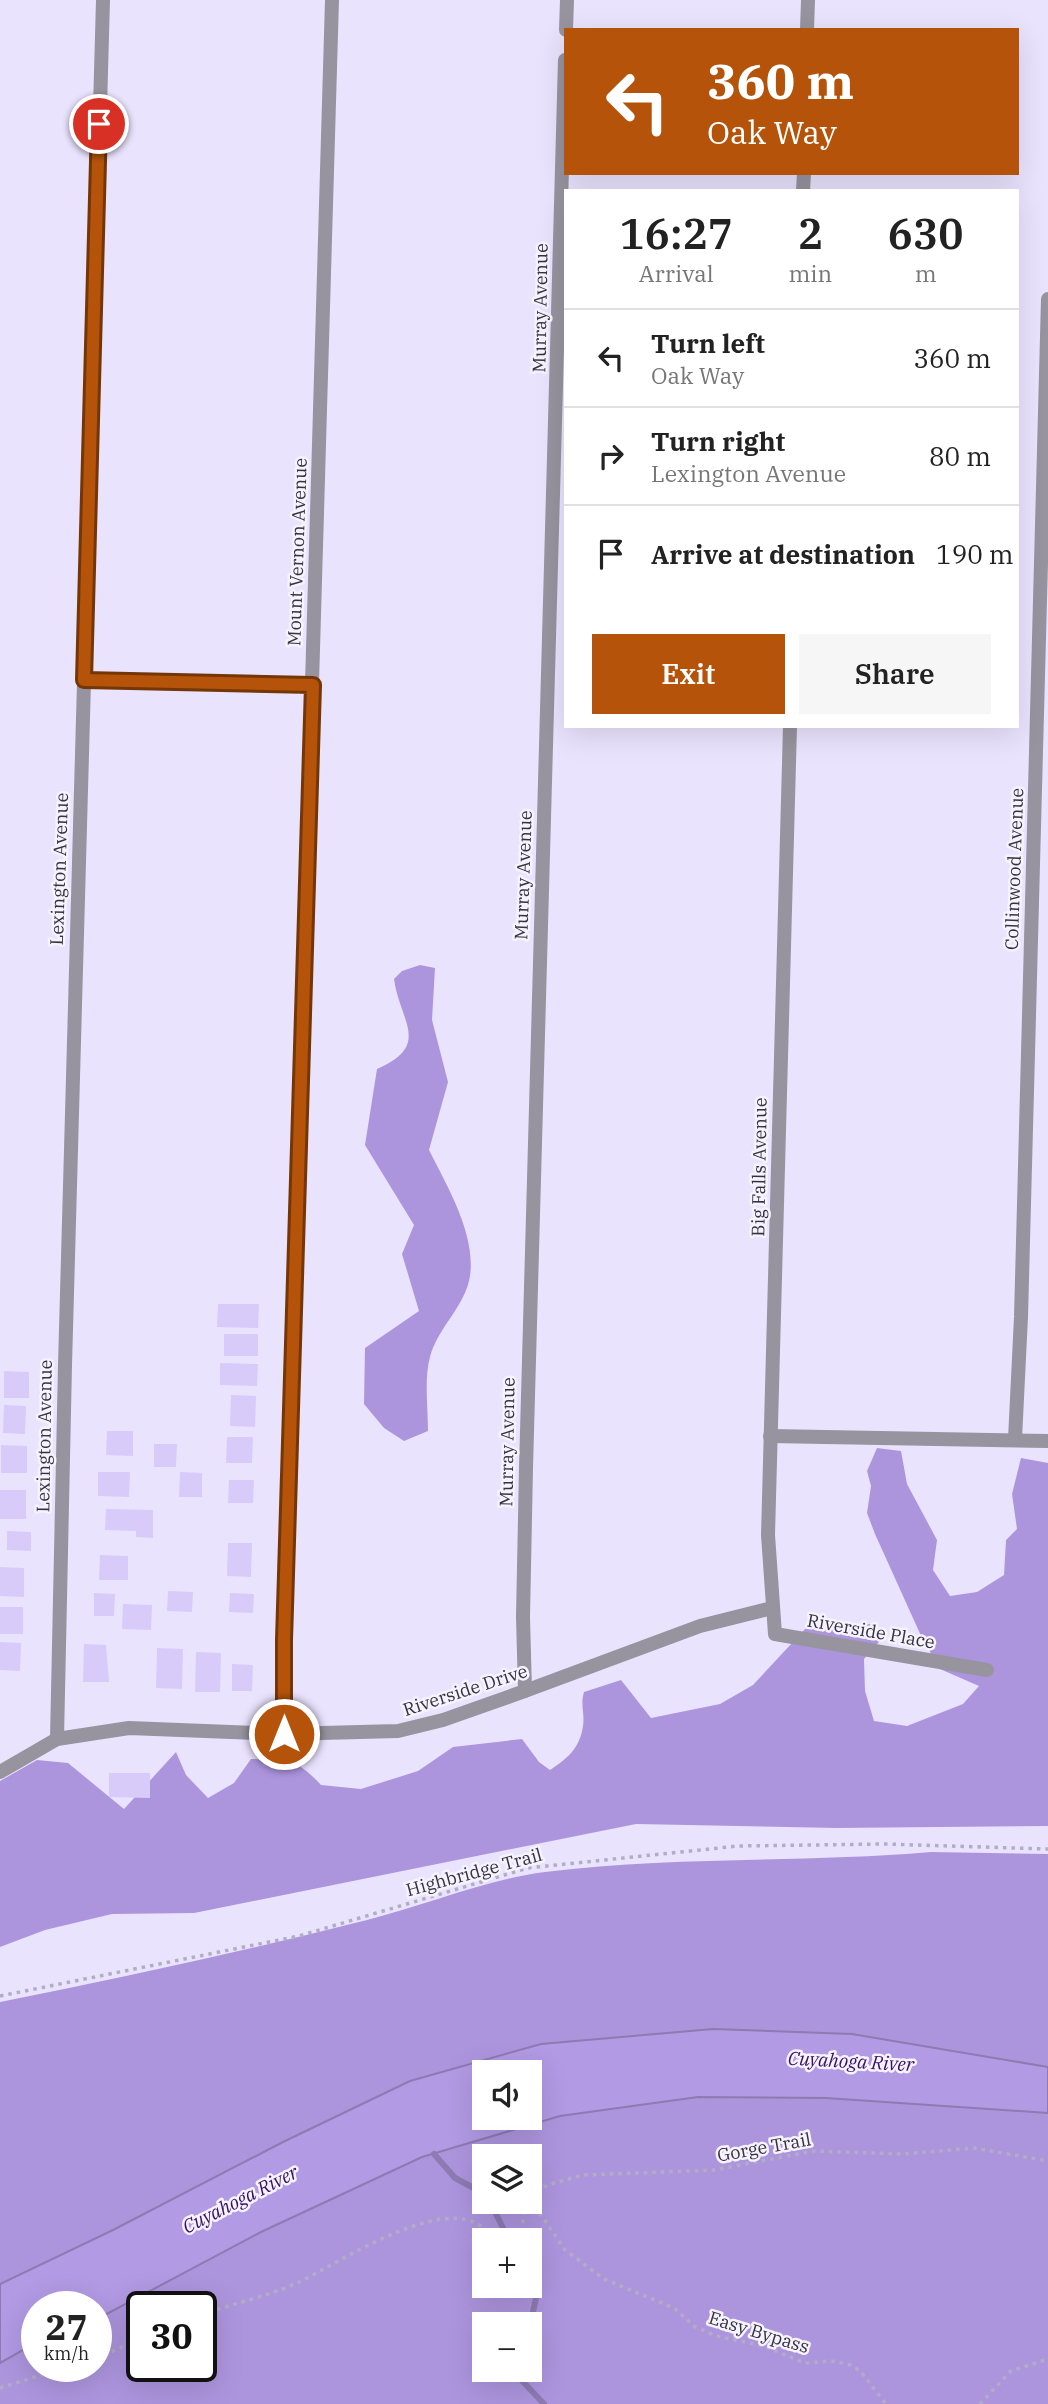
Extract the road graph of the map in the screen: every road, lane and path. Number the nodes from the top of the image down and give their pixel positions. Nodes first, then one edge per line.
1 (103, 0) edge
2 (332, 0) edge
3 (567, 0) edge
4 (808, 0) edge
5 (566, 28) edge
6 (807, 28) edge
7 (564, 96) edge
8 (1048, 299) edge
9 (84, 680) junction
10 (313, 685) junction
11 (790, 728) edge
12 (770, 1436) junction
13 (1015, 1439) junction
14 (1048, 1441) edge
15 (772, 1608) junction
16 (987, 1670) dead end
17 (525, 1691) junction
18 (284, 1734) junction
19 (57, 1740) junction
20 (0, 1772) edge
21 (1048, 1849) edge
22 (0, 1996) edge
23 (1048, 2161) edge
24 (542, 2190) edge
25 (540, 2214) edge
26 (483, 2228) edge
27 (217, 2310) edge
28 (1048, 2359) edge
29 (21, 2381) edge
30 (0, 2388) edge
31 (886, 2404) edge
32 (980, 2404) edge

1 - 9 street, Lexington Avenue
2 - 10 street, Mount Vernon Avenue
3 - 5 street
4 - 6 street
7 - 17 street, Murray Avenue
8 - 13 street, Collinwood Avenue
9 - 10 lane
9 - 19 street, Lexington Avenue
10 - 18 street, Mount Vernon Avenue
11 - 12 street, Big Falls Avenue
12 - 13 street
12 - 15 street, Big Falls Avenue
13 - 14 street
15 - 16 street, Riverside Place
15 - 17 street, Riverside Drive
17 - 18 street, Riverside Drive
18 - 19 street, Riverside Drive
19 - 20 street, Riverside Drive
21 - 22 path, Highbridge Trail
23 - 24 path, Gorge Trail
25 - 31 path, Easy Bypass
26 - 27 path
28 - 32 path
29 - 30 path

